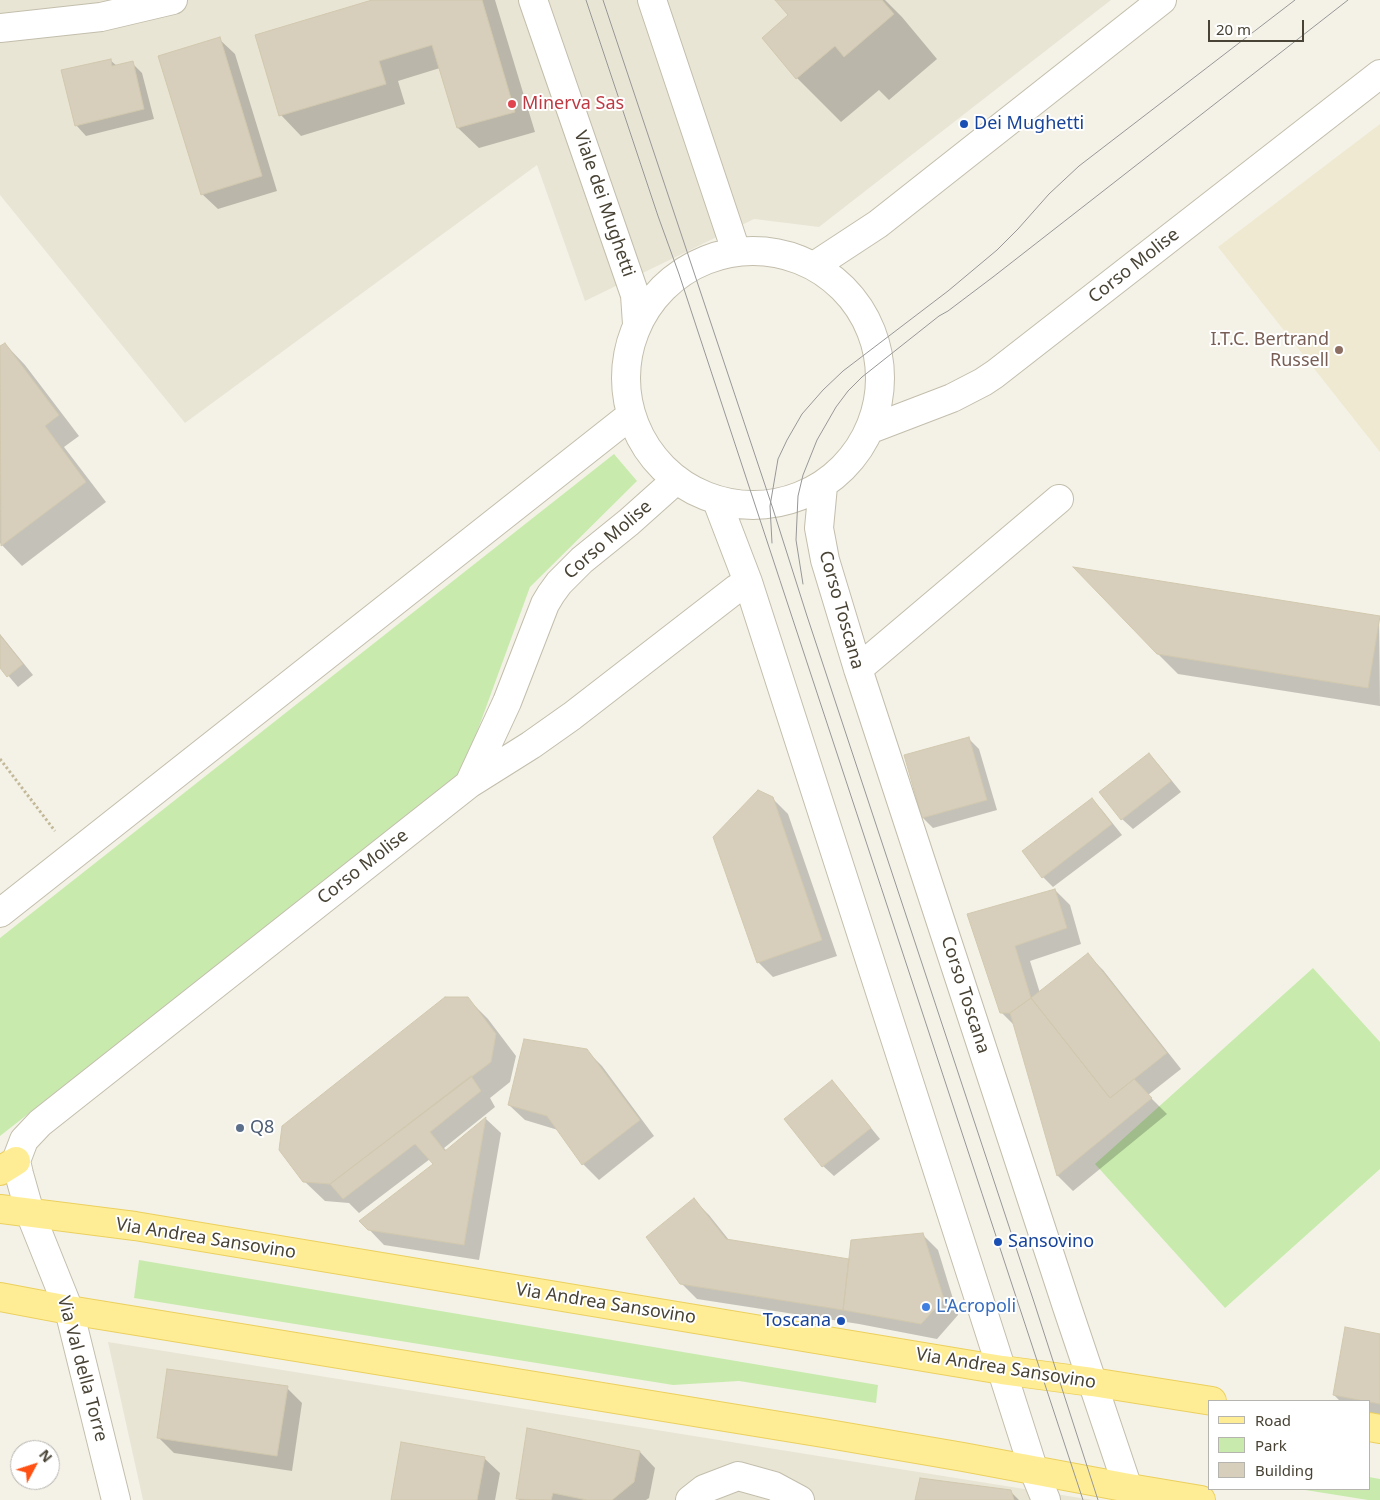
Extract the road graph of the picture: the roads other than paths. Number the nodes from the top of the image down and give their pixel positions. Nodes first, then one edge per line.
1 (173, 0) edge
2 (533, 0) edge
3 (652, 0) edge
4 (1162, 0) edge
5 (0, 28) edge
6 (1380, 74) edge
7 (736, 251) junction
8 (814, 266) junction
9 (637, 324) junction
10 (631, 415) junction
11 (871, 429) junction
12 (676, 480) junction
13 (822, 486) junction
14 (1059, 500) dead end
15 (717, 501) junction
16 (748, 582) junction
17 (858, 669) junction
18 (469, 784) junction
19 (0, 913) edge
20 (8, 1166) edge
21 (0, 1209) edge
22 (30, 1212) junction
23 (0, 1297) edge
24 (69, 1310) junction
25 (1002, 1370) junction
26 (1092, 1382) junction
27 (1208, 1400) edge
28 (1034, 1470) junction
29 (1130, 1494) edge
30 (116, 1500) edge
31 (690, 1500) edge
32 (800, 1500) edge
33 (1046, 1500) edge
34 (1202, 1500) edge

1 - 5 street
2 - 9 street, Viale dei Mughetti
3 - 7 street
4 - 8 street
6 - 11 street, Corso Molise
7 - 8 street
7 - 9 street
8 - 11 street
9 - 10 street
10 - 12 street
10 - 19 street
11 - 13 street
12 - 15 street
12 - 18 street, Corso Molise
13 - 15 street
13 - 17 street, Corso Toscana
14 - 17 street
15 - 16 street
16 - 18 street
16 - 25 street
17 - 26 street, Corso Toscana
18 - 20 street, Corso Molise
20 - 22 street, Corso Molise
21 - 22 main road, Via Andrea Sansovino
22 - 24 street, Via Val della Torre
22 - 25 main road, Via Andrea Sansovino
23 - 24 main road
24 - 28 main road
24 - 30 street, Via Val della Torre
25 - 26 main road, Via Andrea Sansovino
25 - 28 street
26 - 27 main road, Via Andrea Sansovino
26 - 29 street, Corso Toscana
28 - 29 main road
28 - 33 street
29 - 34 main road
31 - 32 street

